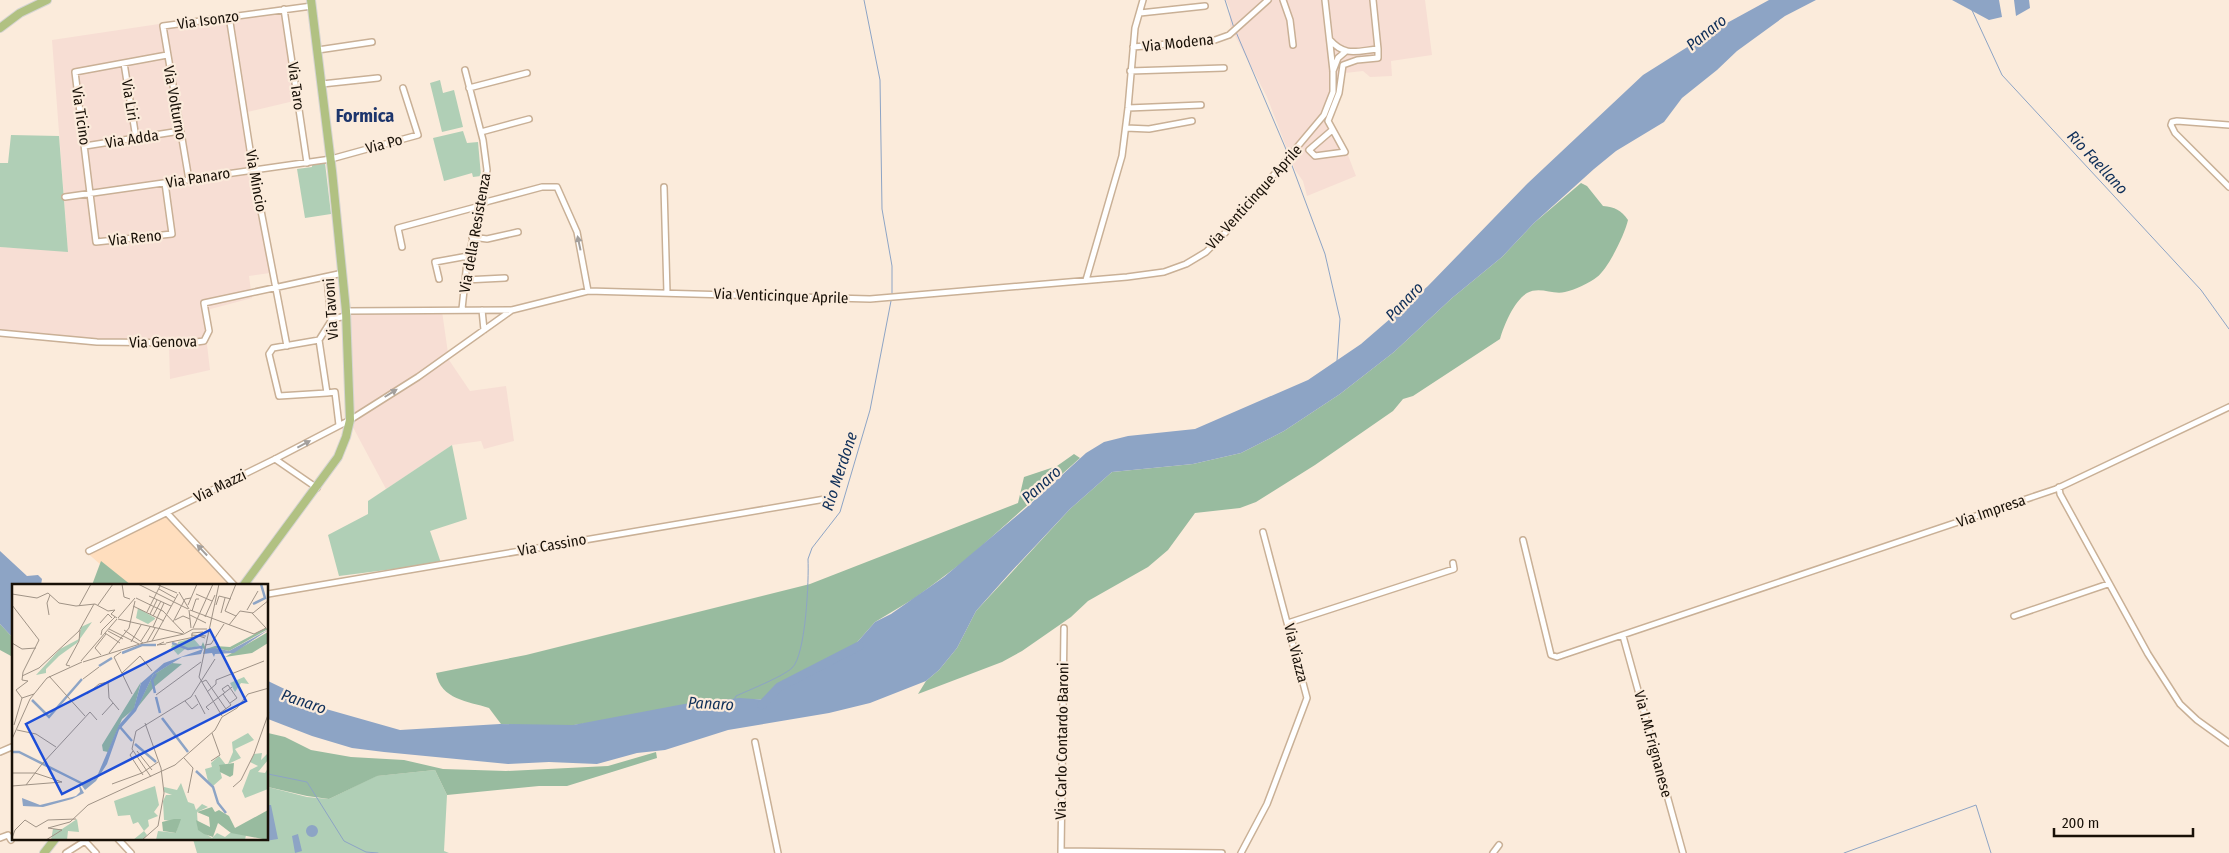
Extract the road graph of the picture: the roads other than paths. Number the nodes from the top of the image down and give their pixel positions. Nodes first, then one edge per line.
1 (47, 0) edge
2 (1143, 0) edge
3 (1268, 0) edge
4 (1283, 0) edge
5 (1325, 0) edge
6 (1372, 0) edge
7 (312, 3) edge
8 (1205, 6) dead end
9 (284, 9) junction
10 (1140, 13) junction
11 (229, 16) junction
12 (163, 26) joint
13 (0, 28) edge
14 (1330, 40) junction
15 (372, 42) dead end
16 (1293, 45) dead end
17 (1133, 47) junction
18 (1378, 49) junction
19 (318, 50) junction
20 (1345, 52) junction
21 (167, 54) junction
22 (124, 63) junction
23 (1224, 68) dead end
24 (465, 70) dead end
25 (1130, 71) junction
26 (1333, 72) junction
27 (527, 73) dead end
28 (378, 78) dead end
29 (322, 84) junction
30 (403, 88) dead end
31 (469, 88) junction
32 (1201, 105) dead end
33 (1128, 108) junction
34 (528, 119) dead end
35 (1192, 121) dead end
36 (2229, 125) edge
37 (1126, 128) junction
38 (180, 131) junction
39 (1331, 131) junction
40 (481, 132) junction
41 (136, 138) junction
42 (85, 146) junction
43 (331, 159) junction
44 (307, 163) junction
45 (253, 169) junction
46 (188, 180) junction
47 (165, 183) junction
48 (664, 187) dead end
49 (2229, 187) edge
50 (90, 194) junction
51 (65, 198) dead end
52 (481, 205) junction
53 (518, 232) dead end
54 (472, 237) junction
55 (402, 247) dead end
56 (468, 256) junction
57 (343, 273) junction
58 (328, 276) junction
59 (505, 278) dead end
60 (439, 279) dead end
61 (465, 280) junction
62 (1086, 280) junction
63 (276, 288) junction
64 (588, 291) junction
65 (667, 293) junction
66 (462, 309) junction
67 (482, 310) junction
68 (512, 310) junction
69 (346, 314) junction
70 (332, 321) junction
71 (484, 330) junction
72 (0, 333) edge
73 (319, 340) junction
74 (287, 346) junction
75 (327, 393) junction
76 (2229, 406) edge
77 (350, 420) junction
78 (339, 425) junction
79 (275, 459) junction
80 (2059, 487) junction
81 (317, 488) junction
82 (835, 494) dead end
83 (167, 512) junction
84 (1263, 532) dead end
85 (1523, 540) dead end
86 (89, 551) dead end
87 (1453, 563) dead end
88 (233, 584) edge
89 (245, 584) edge
90 (2108, 584) junction
91 (269, 594) edge
92 (2014, 616) dead end
93 (1288, 623) junction
94 (1064, 628) dead end
95 (1623, 636) junction
96 (755, 742) dead end
97 (2229, 743) edge
98 (12, 747) edge
99 (0, 752) edge
100 (10, 837) dead end
101 (0, 838) edge
102 (54, 840) edge
103 (85, 840) edge
104 (119, 840) edge
105 (1499, 845) dead end
106 (46, 851) edge
107 (1061, 852) edge
108 (66, 853) edge
109 (96, 853) edge
110 (131, 853) edge
111 (778, 853) edge
112 (1222, 853) edge
113 (1241, 853) edge
114 (1493, 853) edge
115 (1683, 853) edge

1 - 13 main road
2 - 10 street
3 - 17 street, Via Modena
4 - 16 street
5 - 14 street, Via Venticinque Aprile
6 - 18 street
7 - 9 street, Via Isonzo
7 - 19 main road, Via Tavoni
8 - 10 street
9 - 11 street, Via Isonzo
9 - 44 street, Via Taro
10 - 17 street
11 - 12 street, Via Isonzo
11 - 45 street, Via Mincio
12 - 21 street, Via Volturno
14 - 20 street
14 - 26 street, Via Venticinque Aprile
15 - 19 street
17 - 25 street
18 - 20 street
18 - 39 street
19 - 29 main road, Via Tavoni
20 - 26 street
21 - 22 street, Via Ticino
21 - 38 street, Via Volturno
22 - 41 street, Via Liri
22 - 42 street, Via Ticino
23 - 25 street
24 - 31 street, Via della Resistenza
25 - 33 street
26 - 62 street, Via Venticinque Aprile
27 - 31 street
28 - 29 street
29 - 43 main road, Via Tavoni
30 - 43 street, Via Po
31 - 40 street, Via della Resistenza
32 - 33 street
33 - 37 street
34 - 40 street
35 - 37 street
36 - 49 street
37 - 62 street
38 - 41 street, Via Adda
38 - 46 street, Via Volturno
39 - 39 street
40 - 52 street, Via della Resistenza
41 - 42 street, Via Adda
42 - 50 street, Via Ticino
43 - 44 street, Via Panaro
43 - 57 main road, Via Tavoni
44 - 45 street, Via Panaro
45 - 46 street, Via Panaro
45 - 63 street, Via Mincio
46 - 47 street, Via Panaro
47 - 50 street, Via Panaro
47 - 50 street, Via Reno
48 - 65 street
50 - 51 street, Via Panaro
52 - 54 street, Via della Resistenza
52 - 55 street
64 -> 52 street
53 - 54 street
54 - 56 street, Via della Resistenza
56 - 60 street
56 - 61 street, Via della Resistenza
57 - 58 street, Via Genova
57 - 69 main road, Via Tavoni
58 - 63 street, Via Genova
58 - 70 street
59 - 61 street
61 - 66 street, Via della Resistenza
62 - 65 street, Via Venticinque Aprile
63 - 72 street, Via Genova
63 - 74 street, Via Mincio
64 - 65 street, Via Venticinque Aprile
64 - 68 street, Via Venticinque Aprile
66 - 67 street
66 - 69 street
67 - 68 street
67 - 71 street
68 - 71 street, Via Venticinque Aprile
69 - 70 street
69 - 77 main road, Via Tavoni
70 - 73 street
77 -> 71 street, Via Venticinque Aprile
73 - 74 street
73 - 75 street
74 - 75 street
75 - 78 street
76 - 80 street, Via Impresa
77 - 78 street, Via Mazzi
77 - 81 main road, Via Tavoni
79 -> 78 street, Via Mazzi
79 - 81 street
79 - 83 street, Via Mazzi
80 - 90 street
80 - 95 street, Via Impresa
81 - 89 main road, Via Tavoni
82 - 91 street, Via Cassino
83 - 86 street, Via Mazzi
88 -> 83 street
84 - 93 street, Via Viazza
85 - 95 street
87 - 93 street
90 - 92 street
90 - 97 street
93 - 113 street, Via Viazza
94 - 107 street, Via Carlo Contardo Baroni
95 - 115 street, Via I.M.Frignanese
96 - 111 street
98 - 99 street
100 - 101 street
102 - 106 main road
103 - 108 street
103 - 109 street
104 - 110 street
105 - 114 street
107 - 112 street

